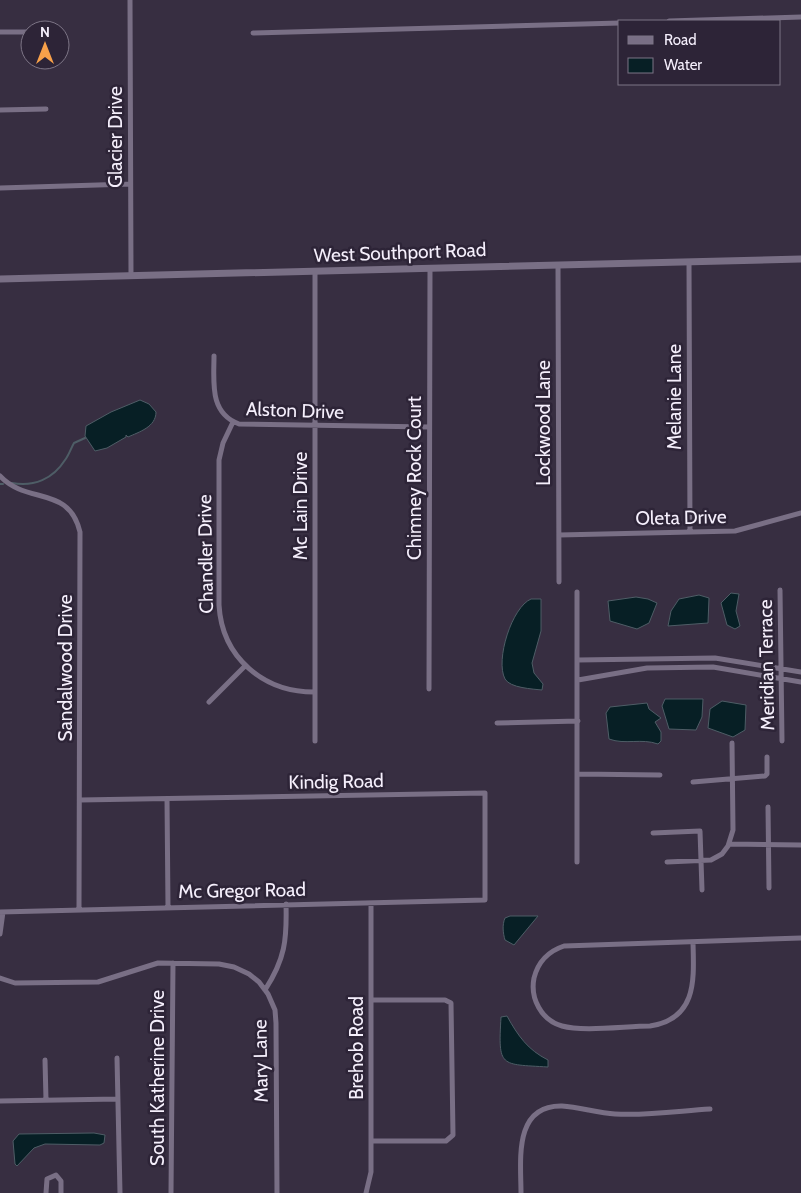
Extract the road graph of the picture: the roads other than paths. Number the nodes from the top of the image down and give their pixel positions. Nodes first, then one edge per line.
1 (130, 0) edge
2 (801, 17) edge
3 (702, 20) edge
4 (618, 23) edge
5 (0, 32) edge
6 (20, 32) edge
7 (253, 33) dead end
8 (46, 109) dead end
9 (0, 110) edge
10 (130, 184) junction
11 (0, 188) edge
12 (801, 259) edge
13 (689, 262) junction
14 (558, 265) junction
15 (430, 268) junction
16 (315, 271) junction
17 (130, 274) junction
18 (0, 279) edge
19 (214, 356) dead end
20 (233, 422) junction
21 (315, 426) junction
22 (429, 427) junction
23 (0, 476) edge
24 (801, 513) edge
25 (690, 532) junction
26 (559, 535) junction
27 (559, 582) dead end
28 (780, 590) dead end
29 (577, 592) dead end
30 (578, 660) junction
31 (245, 666) junction
32 (781, 669) junction
33 (801, 672) edge
34 (781, 679) junction
35 (578, 680) junction
36 (801, 682) edge
37 (429, 689) dead end
38 (314, 692) junction
39 (209, 702) dead end
40 (578, 721) junction
41 (497, 723) dead end
42 (782, 740) dead end
43 (315, 742) dead end
44 (732, 743) dead end
45 (767, 757) dead end
46 (578, 774) junction
47 (660, 775) dead end
48 (732, 779) junction
49 (693, 782) dead end
50 (167, 799) junction
51 (80, 800) junction
52 (768, 807) dead end
53 (654, 833) dead end
54 (730, 844) junction
55 (769, 844) junction
56 (801, 845) edge
57 (701, 861) junction
58 (577, 862) dead end
59 (667, 862) dead end
60 (769, 888) dead end
61 (702, 890) dead end
62 (485, 900) joint
63 (371, 903) junction
64 (286, 904) junction
65 (168, 907) junction
66 (79, 909) junction
67 (2, 912) edge
68 (0, 934) edge
69 (801, 938) edge
70 (693, 943) junction
71 (173, 963) junction
72 (0, 978) edge
73 (265, 990) junction
74 (371, 1000) junction
75 (117, 1058) dead end
76 (45, 1060) dead end
77 (118, 1099) junction
78 (46, 1100) junction
79 (0, 1101) edge
80 (710, 1109) dead end
81 (371, 1141) junction
82 (46, 1193) edge
83 (61, 1193) edge
84 (120, 1193) edge
85 (171, 1193) edge
86 (277, 1193) edge
87 (366, 1193) edge
88 (521, 1193) edge

1 - 10 street, Glacier Drive
2 - 3 street
4 - 7 street
5 - 6 street
8 - 9 street
10 - 11 street
10 - 17 street, Glacier Drive
12 - 13 main road, West Southport Road
13 - 14 main road, West Southport Road
13 - 25 street, Melanie Lane
14 - 15 main road, West Southport Road
14 - 26 street, Lockwood Lane
15 - 16 main road, West Southport Road
15 - 22 street, Chimney Rock Court
16 - 17 main road, West Southport Road
16 - 21 street, Mc Lain Drive
17 - 18 main road, West Southport Road
19 - 20 street, Alston Drive
20 - 21 street, Alston Drive
20 - 31 street, Chandler Drive
21 - 22 street, Alston Drive
21 - 38 street, Mc Lain Drive
22 - 37 street, Chimney Rock Court
23 - 51 street, Sandalwood Drive
24 - 25 street, Oleta Drive
25 - 26 street, Oleta Drive
26 - 27 street, Lockwood Lane
28 - 32 street, Meridian Terrace
29 - 30 street
30 - 32 street
30 - 35 street
31 - 38 street, Chandler Drive
31 - 39 street
32 - 33 street
32 - 34 street, Meridian Terrace
34 - 35 street
34 - 36 street
34 - 42 street, Meridian Terrace
35 - 40 street
38 - 43 street, Mc Lain Drive
40 - 41 street
40 - 46 street
44 - 48 street
45 - 48 street
46 - 47 street
46 - 58 street
48 - 49 street
48 - 54 street
50 - 51 street, Kindig Road
50 - 62 street, Kindig Road
50 - 65 street
51 - 66 street, Sandalwood Drive
52 - 55 street
53 - 57 street
54 - 55 street
54 - 57 street
55 - 56 street
55 - 60 street
57 - 59 street
57 - 61 street
62 - 63 street, Mc Gregor Road
63 - 64 street, Mc Gregor Road
63 - 74 street, Brehob Road
64 - 65 street, Mc Gregor Road
64 - 73 street
65 - 66 street, Mc Gregor Road
66 - 67 street, Mc Gregor Road
67 - 68 street
69 - 70 street
70 - 70 street
71 - 72 street
71 - 73 street
71 - 85 street, South Katherine Drive
73 - 86 street, Mary Lane
74 - 81 street, Brehob Road
74 - 81 street
75 - 77 street
76 - 78 street
77 - 78 street
77 - 84 street
78 - 79 street
80 - 88 street
81 - 87 street, Brehob Road
82 - 83 street

